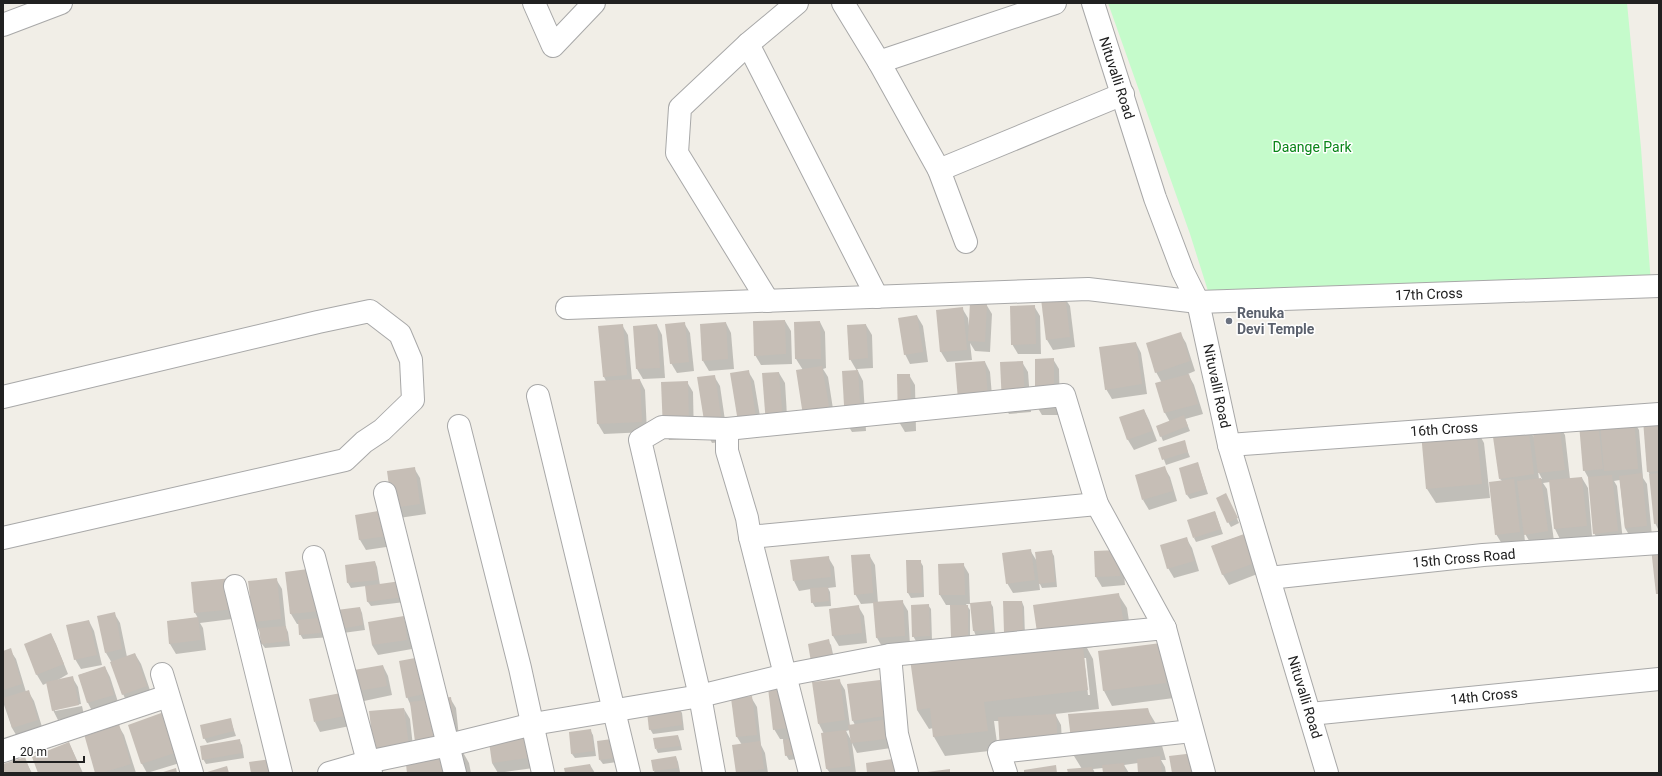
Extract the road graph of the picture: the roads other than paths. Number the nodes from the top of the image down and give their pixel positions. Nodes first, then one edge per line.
1 (534, 3) edge
2 (594, 3) edge
3 (797, 3) edge
4 (843, 3) edge
5 (1055, 3) edge
6 (1093, 3) edge
7 (50, 5) edge
8 (3, 24) edge
9 (748, 44) junction
10 (879, 62) junction
11 (1123, 94) junction
12 (940, 170) junction
13 (966, 242) dead end
14 (1659, 286) edge
15 (877, 297) junction
16 (768, 301) junction
17 (1198, 302) junction
18 (567, 308) dead end
19 (538, 396) dead end
20 (3, 398) edge
21 (1659, 414) edge
22 (459, 426) dead end
23 (727, 428) junction
24 (1229, 445) junction
25 (385, 493) dead end
26 (1098, 504) junction
27 (750, 537) junction
28 (3, 538) edge
29 (1659, 542) edge
30 (314, 557) dead end
31 (1269, 578) junction
32 (236, 586) dead end
33 (1165, 628) junction
34 (890, 655) junction
35 (162, 674) dead end
36 (786, 675) junction
37 (1659, 679) edge
38 (168, 696) junction
39 (700, 696) junction
40 (613, 711) junction
41 (1310, 714) junction
42 (533, 724) junction
43 (1192, 731) junction
44 (449, 745) junction
45 (3, 751) edge
46 (369, 767) edge
47 (192, 773) edge
48 (281, 773) edge
49 (329, 773) edge
50 (456, 773) edge
51 (543, 773) edge
52 (628, 773) edge
53 (714, 773) edge
54 (810, 773) edge
55 (907, 773) edge
56 (1006, 773) edge
57 (1204, 773) edge
58 (1327, 773) edge

1 - 2 street
3 - 9 street
4 - 10 street
5 - 10 street
6 - 11 street, Nituvalli Road
7 - 8 street
9 - 15 street
9 - 16 street
10 - 12 street
11 - 12 street
11 - 17 street, Nituvalli Road
12 - 13 street
14 - 17 street, 17th Cross
15 - 16 street, 17th Cross
15 - 17 street, 17th Cross
16 - 18 street, 17th Cross
17 - 24 street, Nituvalli Road
19 - 40 street
20 - 28 street
21 - 24 street, 16th Cross
22 - 42 street
23 - 26 street
23 - 27 street
23 - 39 street
24 - 31 street, Nituvalli Road
25 - 44 street
26 - 27 street
26 - 33 street
27 - 36 street
29 - 31 street, 15th Cross Road
30 - 46 street
31 - 41 street, Nituvalli Road
32 - 48 street
33 - 34 street
33 - 43 street
34 - 36 street
34 - 55 street
35 - 38 street
36 - 39 street
36 - 54 street
37 - 41 street, 14th Cross
38 - 45 street
38 - 47 street
39 - 40 street
39 - 53 street
40 - 42 street
40 - 52 street
41 - 58 street, Nituvalli Road
42 - 44 street
42 - 51 street
43 - 56 street
43 - 57 street
44 - 46 street
44 - 50 street
46 - 49 street

